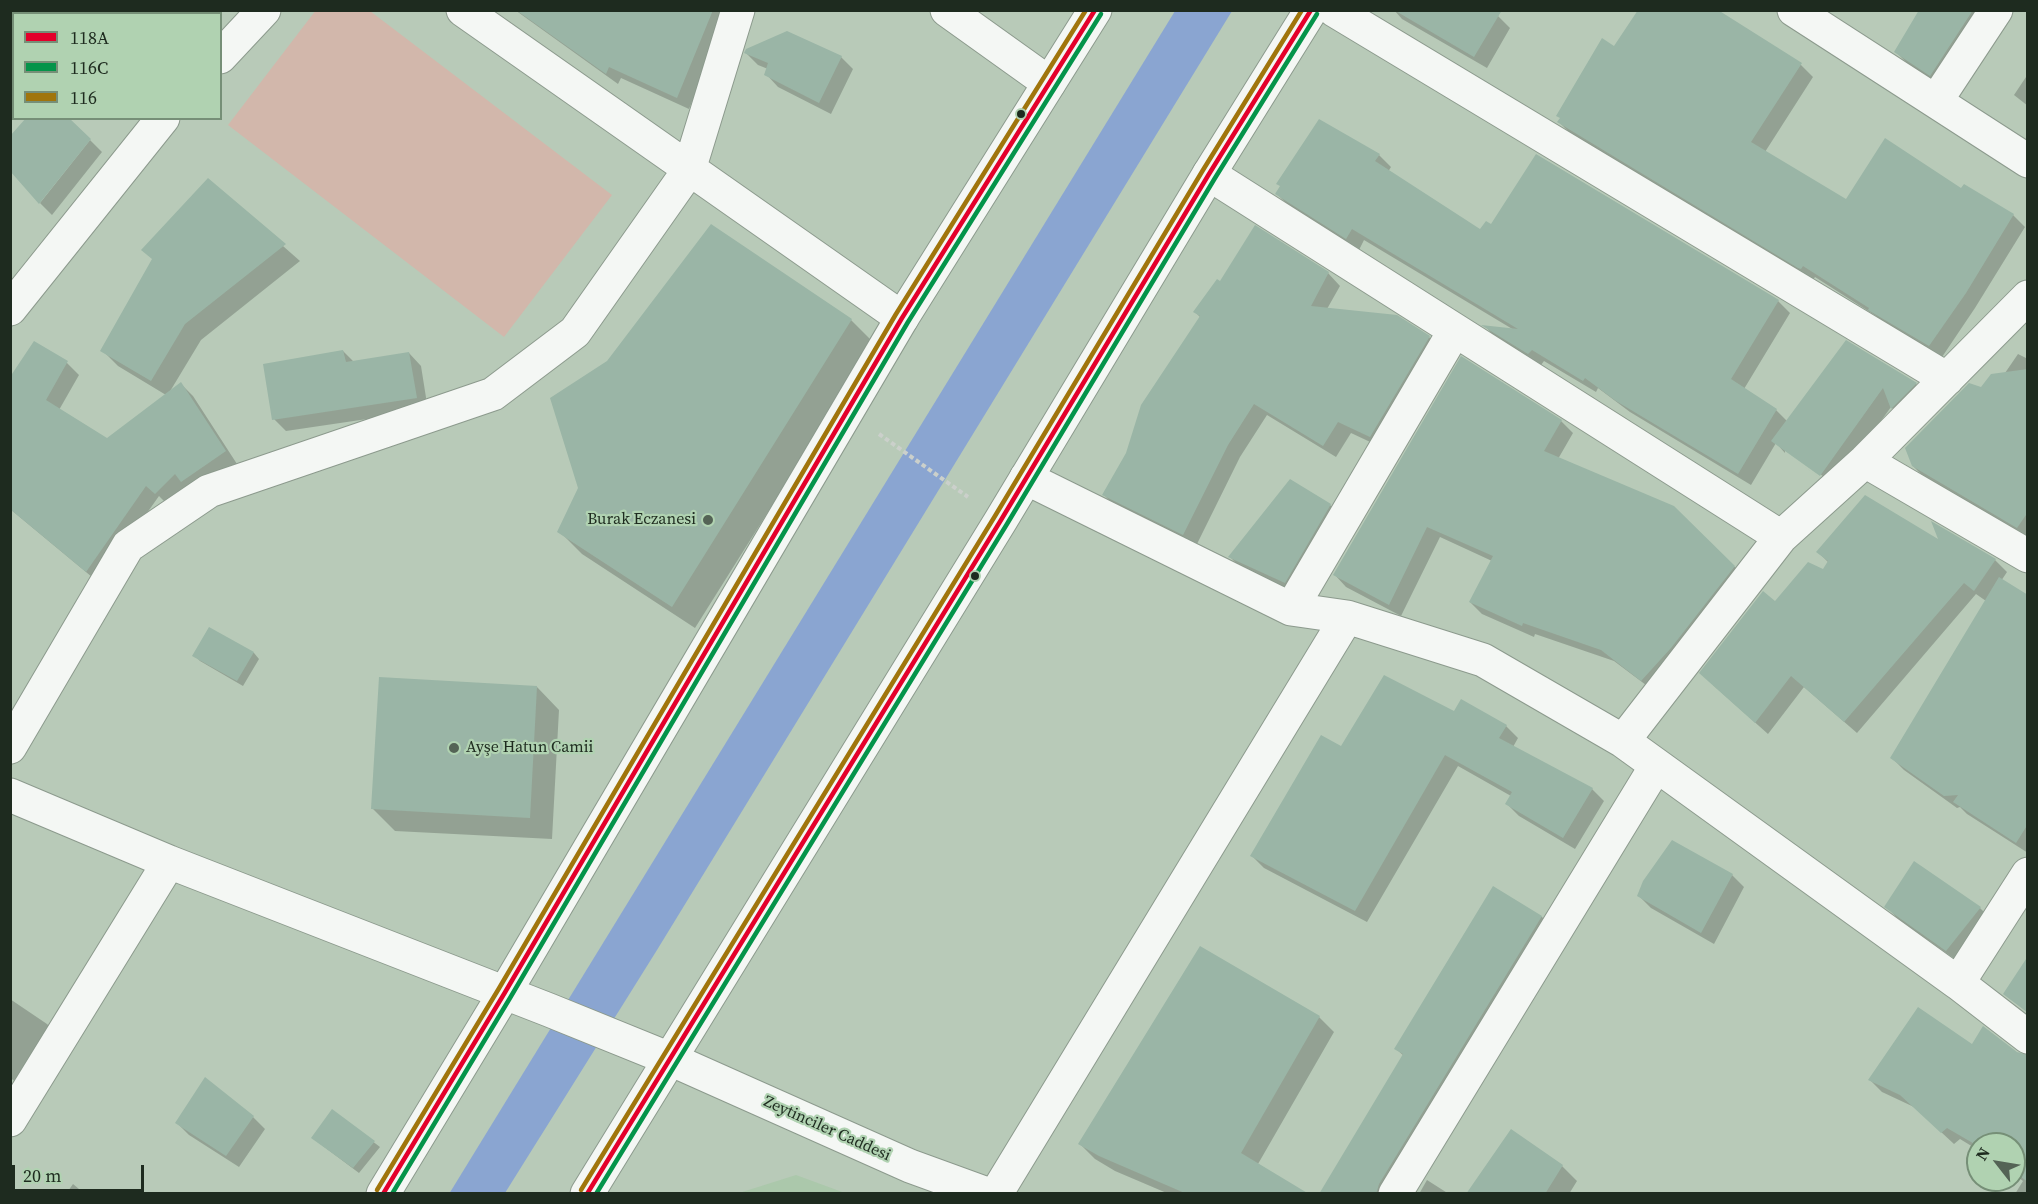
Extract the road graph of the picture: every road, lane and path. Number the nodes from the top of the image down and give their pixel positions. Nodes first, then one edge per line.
1 (264, 10) edge
2 (463, 10) edge
3 (738, 10) edge
4 (947, 10) edge
5 (1095, 10) edge
6 (1311, 10) edge
7 (1335, 10) edge
8 (1996, 10) edge
9 (1794, 11) edge
10 (222, 55) edge
11 (1049, 83) junction
12 (1936, 102) junction
13 (154, 122) edge
14 (2028, 161) edge
15 (689, 170) junction
16 (1209, 174) junction
17 (2028, 297) edge
18 (10, 309) edge
19 (902, 318) junction
20 (1455, 330) junction
21 (1947, 379) junction
22 (876, 432) dead end
23 (1865, 461) junction
24 (1026, 478) junction
25 (974, 501) dead end
26 (1781, 537) junction
27 (2028, 556) edge
28 (1291, 609) junction
29 (1347, 617) junction
30 (1623, 741) junction
31 (10, 747) edge
32 (1656, 766) junction
33 (10, 795) edge
34 (169, 862) junction
35 (2028, 874) edge
36 (1958, 983) junction
37 (504, 994) junction
38 (2028, 1037) edge
39 (670, 1059) junction
40 (10, 1120) edge
41 (383, 1194) edge
42 (587, 1194) edge
43 (987, 1194) edge
44 (996, 1194) edge
45 (1395, 1194) edge

1 - 10 street
2 - 15 street
3 - 15 street
4 - 11 street
5 - 11 street
6 - 16 street
7 - 21 street
8 - 12 street
9 - 12 street
11 - 19 street
12 - 14 street
13 - 18 street
15 - 19 street
15 - 31 street
16 - 20 street
16 - 24 street
17 - 21 street
19 - 37 street
20 - 26 street
20 - 28 street
21 - 23 street
22 - 25 path
23 - 26 street
23 - 27 street
24 - 28 street
24 - 39 street
26 - 30 street
28 - 29 street
29 - 30 street
29 - 44 street
30 - 32 street
32 - 36 street
32 - 45 street
33 - 34 street, Zeytinciler Caddesi
34 - 37 street, Zeytinciler Caddesi
34 - 40 street
35 - 36 street
36 - 38 street
37 - 39 street, Zeytinciler Caddesi
37 - 41 street
39 - 42 street
39 - 43 street, Zeytinciler Caddesi

